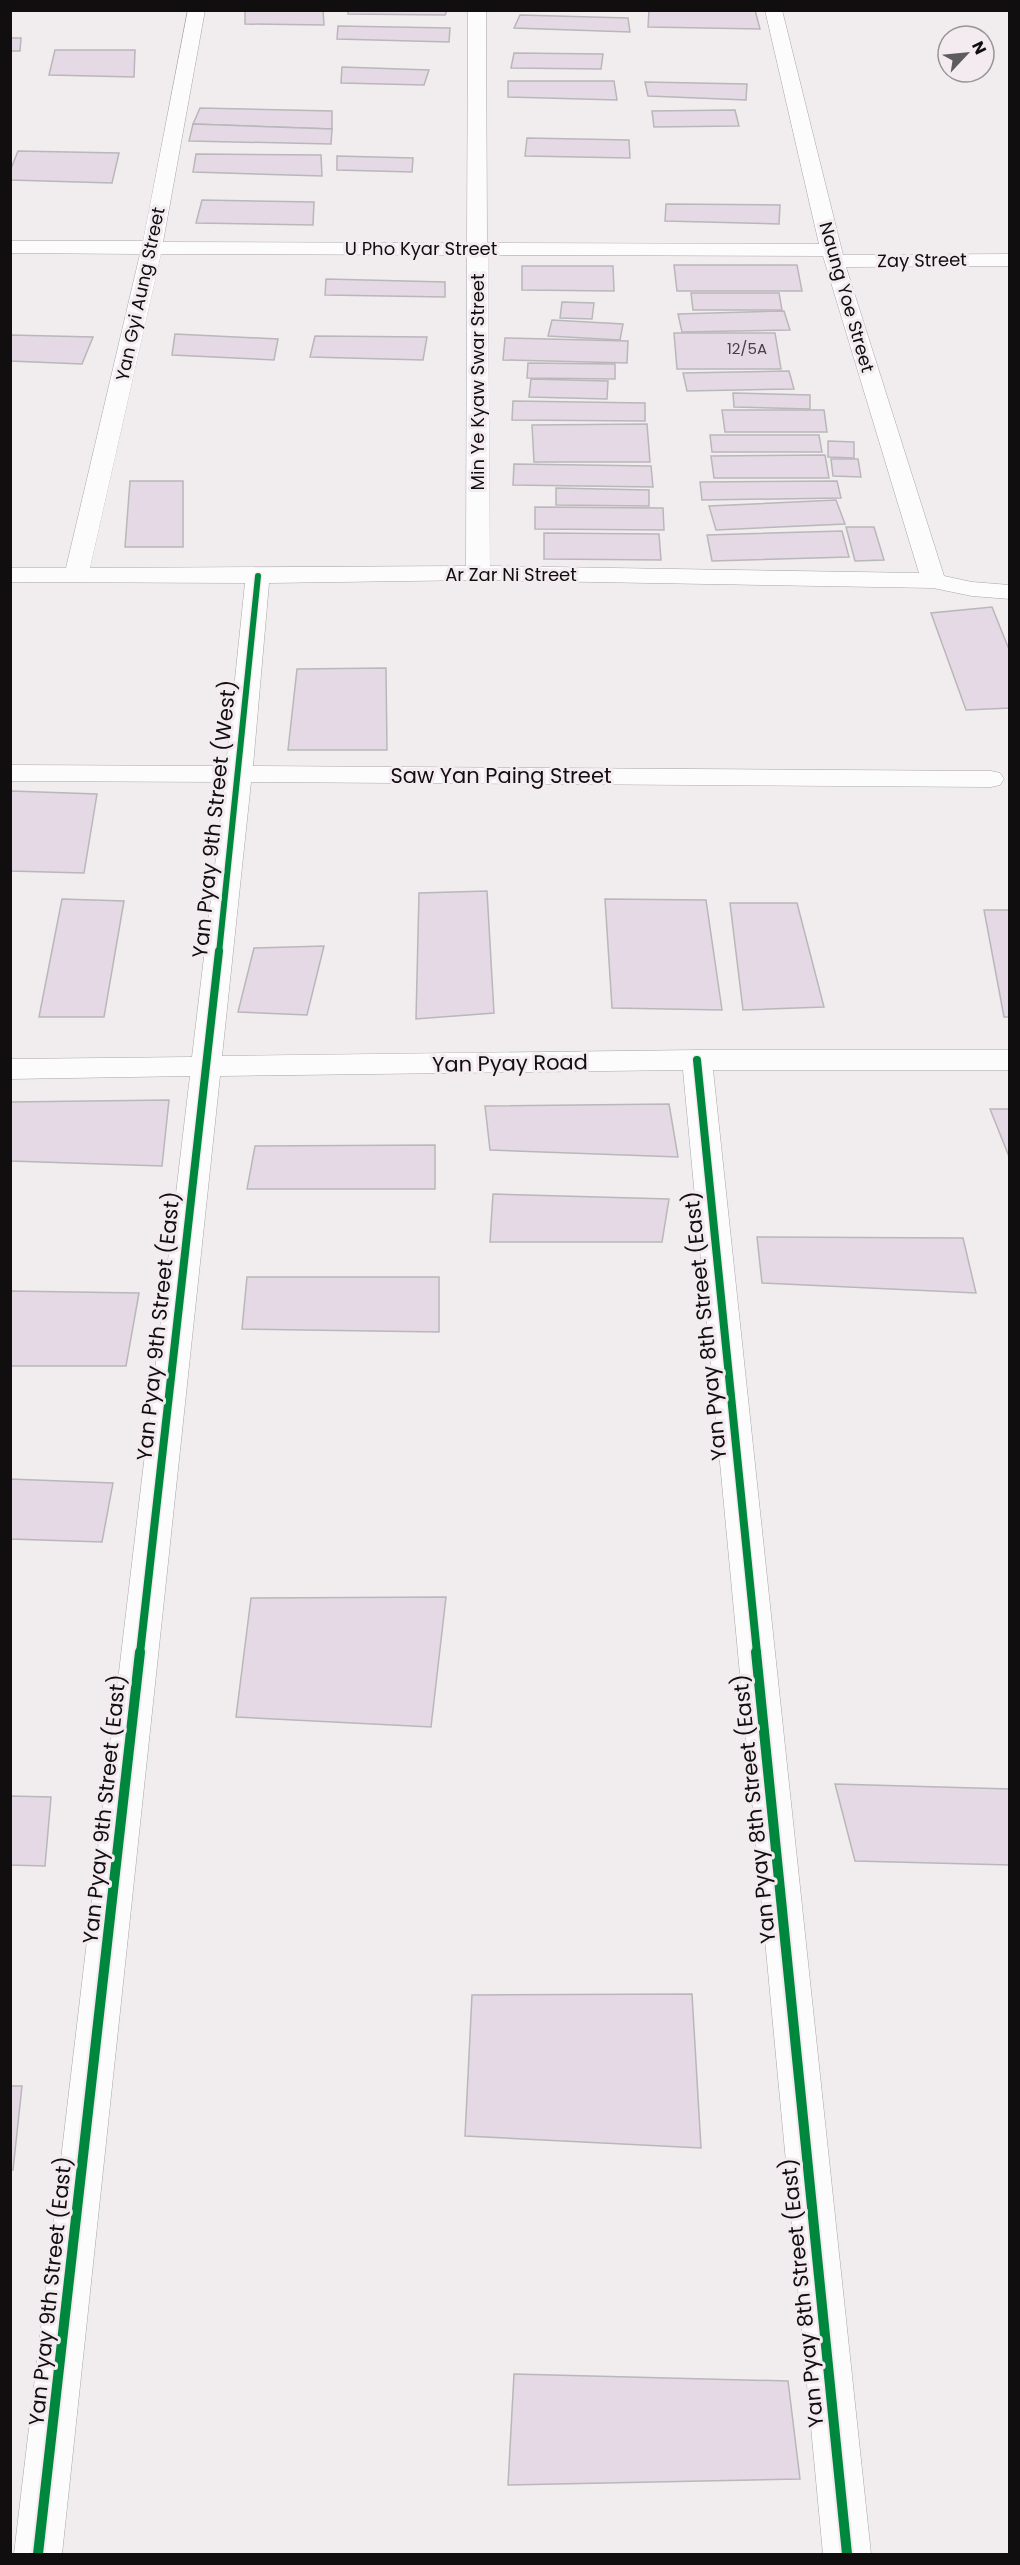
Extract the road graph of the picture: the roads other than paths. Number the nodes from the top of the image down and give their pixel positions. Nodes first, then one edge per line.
1 (196, 10) edge
2 (477, 10) edge
3 (773, 10) edge
4 (10, 247) edge
5 (152, 247) junction
6 (477, 248) junction
7 (833, 256) junction
8 (1010, 260) edge
9 (478, 573) junction
10 (10, 574) edge
11 (76, 575) junction
12 (258, 576) junction
13 (933, 580) junction
14 (1010, 592) edge
15 (10, 773) edge
16 (239, 774) junction
17 (992, 779) dead end
18 (697, 1060) junction
19 (1010, 1060) edge
20 (205, 1066) junction
21 (10, 1069) edge
22 (38, 2554) edge
23 (847, 2554) edge

1 - 5 street, Yan Gyi Aung Street
2 - 6 street, Min Ye Kyaw Swar Street
3 - 7 street, Naung Yoe Street
4 - 5 street, U Pho Kyar Street
5 - 6 street, U Pho Kyar Street
5 - 11 street, Yan Gyi Aung Street
6 - 7 street, U Pho Kyar Street
6 - 9 street, Min Ye Kyaw Swar Street
7 - 8 street, Zay Street
7 - 13 street, Naung Yoe Street
9 - 12 street, Ar Zar Ni Street
9 - 13 street, Ar Zar Ni Street
10 - 11 street, Ar Zar Ni Street
11 - 12 street, Ar Zar Ni Street
12 - 16 street, Yan Pyay 9th Street (West)
13 - 14 street, Ar Zar Ni Street
15 - 16 street, Saw Yan Paing Street
16 - 17 street, Saw Yan Paing Street
16 - 20 street, Yan Pyay 9th Street (West)
18 - 19 street, Yan Pyay Road
18 - 20 street, Yan Pyay Road
18 - 23 street, Yan Pyay 8th Street (East)
20 - 21 street, Yan Pyay Road
20 - 22 street, Yan Pyay 9th Street (East)

